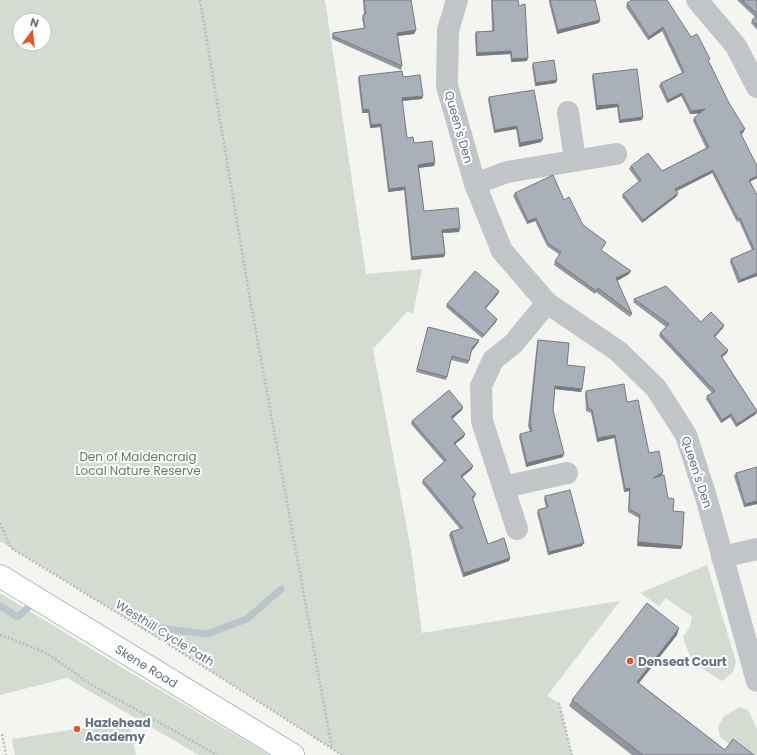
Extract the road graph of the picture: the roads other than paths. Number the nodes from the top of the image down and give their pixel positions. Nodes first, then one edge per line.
1 (457, 0) edge
2 (697, 0) edge
3 (757, 87) edge
4 (568, 112) dead end
5 (616, 154) dead end
6 (575, 160) junction
7 (475, 184) junction
8 (547, 303) junction
9 (568, 473) dead end
10 (504, 487) junction
11 (517, 529) dead end
12 (757, 549) edge
13 (722, 557) junction
14 (0, 576) edge
15 (757, 681) edge
16 (293, 755) edge

1 - 7 street, Queen's Den
2 - 3 street
4 - 6 street
5 - 6 street
6 - 7 street
7 - 8 street, Queen's Den
8 - 10 street
8 - 13 street, Queen's Den
9 - 10 street
10 - 11 street
12 - 13 street
13 - 15 street, Queen's Den
14 - 16 main road, Skene Road

